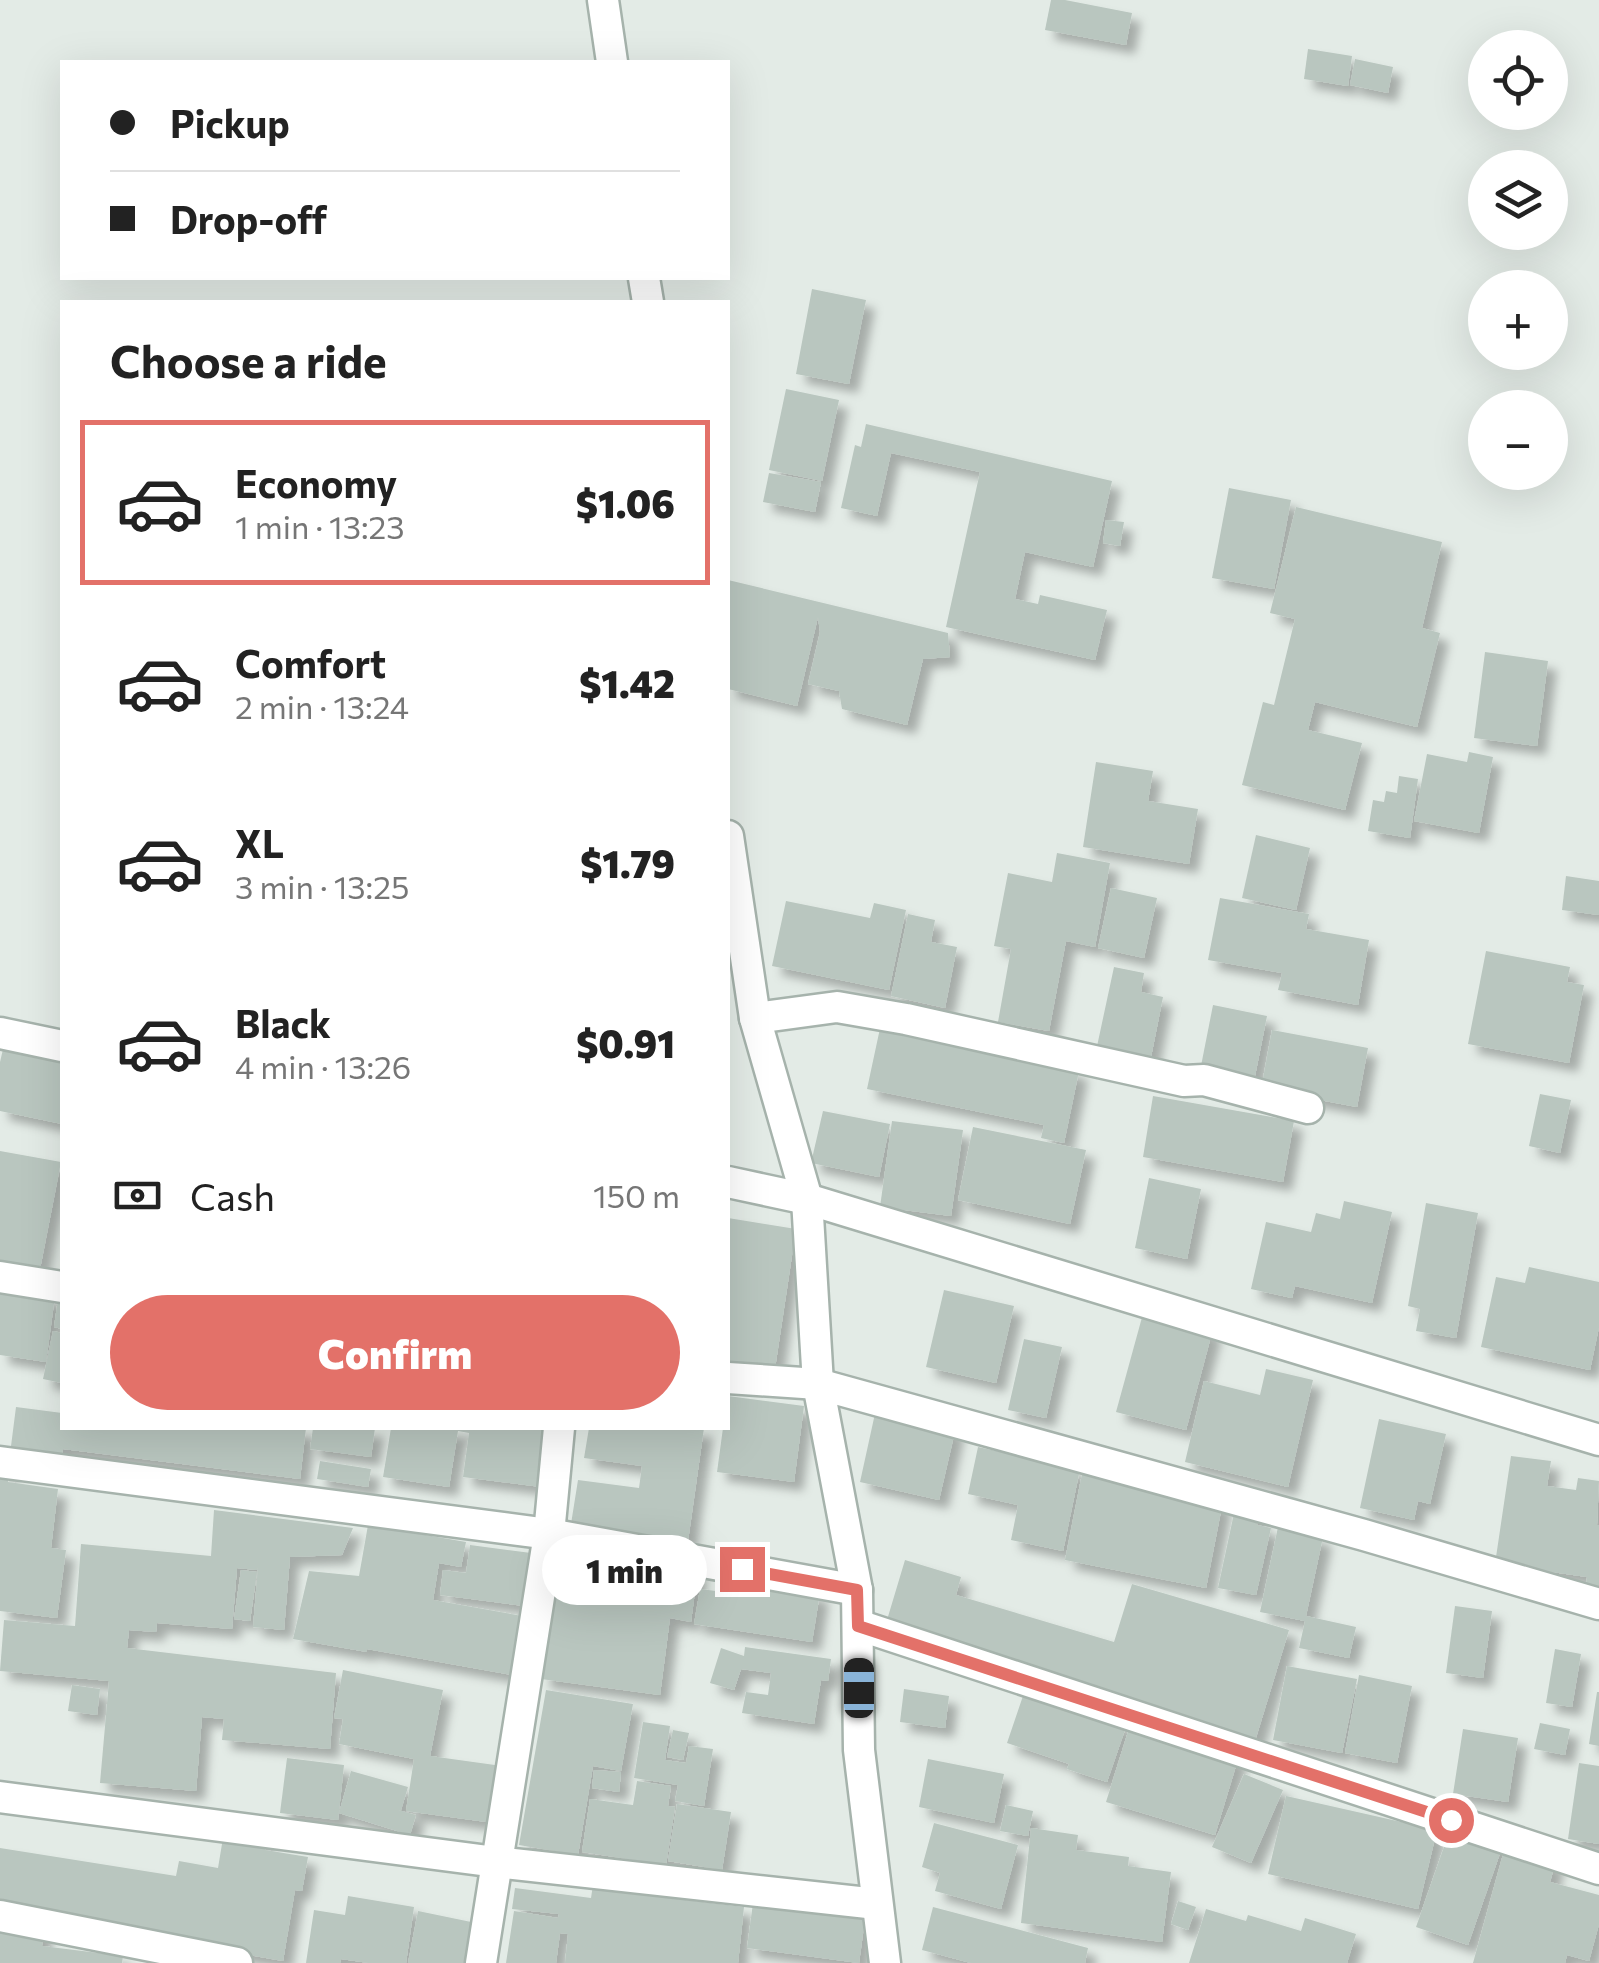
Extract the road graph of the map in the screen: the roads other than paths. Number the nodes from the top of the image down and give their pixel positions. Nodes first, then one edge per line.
1 (603, 0) edge
2 (612, 60) edge
3 (730, 849) edge
4 (755, 1018) junction
5 (0, 1033) edge
6 (60, 1046) edge
7 (1308, 1108) dead end
8 (730, 1182) edge
9 (807, 1199) junction
10 (0, 1276) edge
11 (60, 1287) edge
12 (730, 1378) edge
13 (818, 1384) junction
14 (559, 1430) edge
15 (1599, 1440) edge
16 (0, 1462) edge
17 (549, 1534) junction
18 (857, 1590) junction
19 (1599, 1604) edge
20 (858, 1626) junction
21 (0, 1797) edge
22 (496, 1862) junction
23 (1599, 1869) edge
24 (878, 1904) junction
25 (0, 1916) edge
26 (237, 1963) edge
27 (481, 1963) edge
28 (884, 1963) edge

1 - 2 street
3 - 4 street
4 - 7 street
4 - 9 street
5 - 6 street
8 - 9 street
9 - 13 street
9 - 15 street
10 - 11 street
12 - 13 street
13 - 18 street
13 - 19 street
14 - 17 street
16 - 17 street
17 - 18 street
17 - 22 street
18 - 20 street
20 - 23 street
20 - 24 street
21 - 22 street
22 - 24 street
22 - 27 street
24 - 28 street
25 - 26 street

